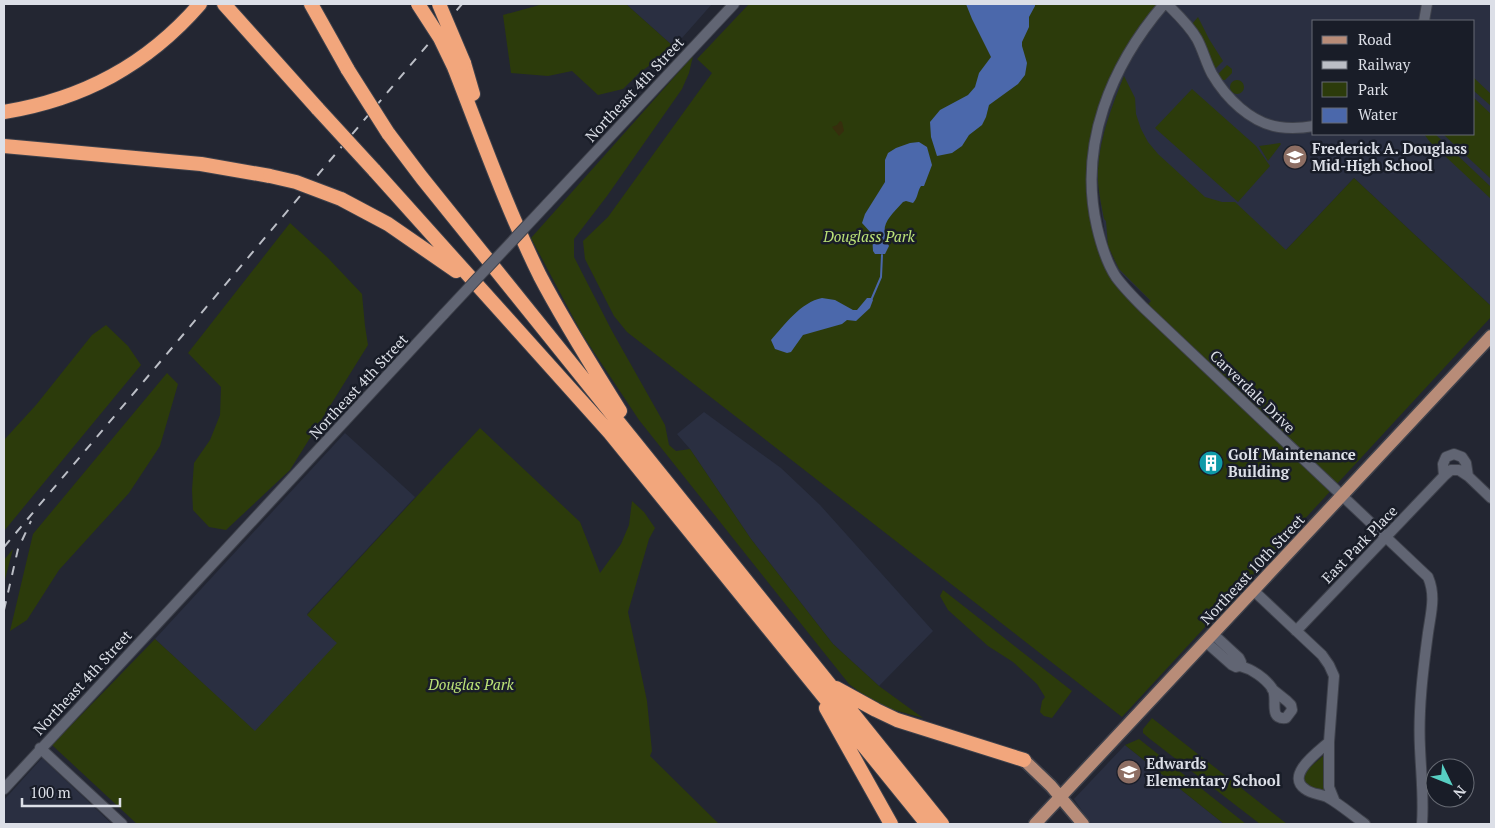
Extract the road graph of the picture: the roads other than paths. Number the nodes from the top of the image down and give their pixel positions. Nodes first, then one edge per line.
1 (200, 4) edge
2 (224, 4) edge
3 (311, 4) edge
4 (418, 4) edge
5 (439, 4) edge
6 (734, 4) edge
7 (1166, 4) edge
8 (1427, 4) edge
9 (1424, 20) edge
10 (459, 65) junction
11 (4, 112) edge
12 (1312, 126) edge
13 (4, 146) edge
14 (482, 290) junction
15 (1491, 336) edge
16 (649, 458) junction
17 (1444, 476) junction
18 (1468, 476) junction
19 (1342, 496) junction
20 (1491, 498) edge
21 (1386, 538) junction
22 (1254, 591) junction
23 (1296, 631) junction
24 (1209, 638) junction
25 (811, 681) junction
26 (831, 686) junction
27 (1272, 689) dead end
28 (1329, 742) junction
29 (40, 748) junction
30 (1024, 760) joint
31 (4, 789) edge
32 (1061, 796) junction
33 (1335, 802) junction
34 (122, 824) edge
35 (891, 824) edge
36 (927, 824) edge
37 (942, 824) edge
38 (1035, 824) edge
39 (1083, 824) edge
40 (1364, 824) edge
41 (1422, 824) edge

1 - 11 highway
2 - 14 highway, bridge
3 - 16 highway, bridge
4 - 10 highway, bridge
5 - 10 highway, bridge
6 - 29 street, Northeast 4th Street, bridge
7 - 12 street
7 - 19 street, Carverdale Drive
8 - 9 street
10 - 16 highway
13 - 14 highway, bridge
14 - 25 highway
15 - 19 main road, Northeast 10th Street
16 - 26 highway
17 - 18 street
17 - 18 street, East Park Place
17 - 21 street, East Park Place
18 - 20 street
19 - 21 street, Carverdale Drive
19 - 22 main road, Northeast 10th Street
21 - 23 street, East Park Place
21 - 41 street, Carverdale Drive
22 - 23 street
22 - 24 main road, Northeast 10th Street
23 - 28 street
24 - 27 street
24 - 32 main road, Northeast 10th Street
25 - 35 highway
25 - 36 highway
26 - 30 highway
26 - 37 highway
28 - 33 street
28 - 33 street
29 - 31 street, Northeast 4th Street
29 - 34 street
30 - 32 main road
32 - 38 main road, Northeast 10th Street
32 - 39 main road
33 - 40 street

